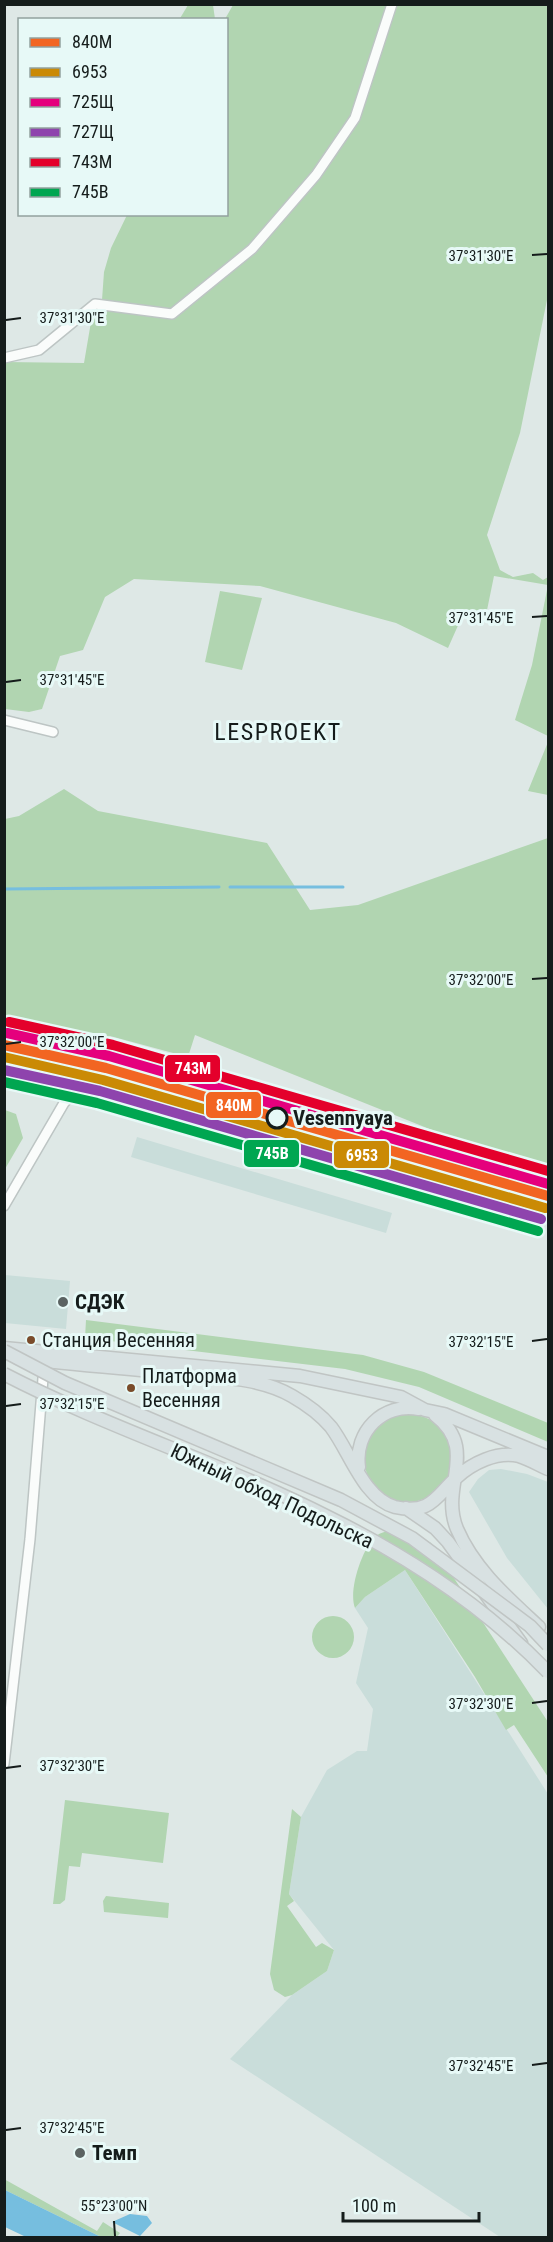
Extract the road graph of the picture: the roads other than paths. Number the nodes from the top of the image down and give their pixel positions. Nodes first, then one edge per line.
1 (392, 4) edge
2 (4, 358) edge
3 (4, 720) edge
4 (53, 732) dead end
5 (96, 1091) dead end
6 (4, 1206) edge
7 (4, 1349) edge
8 (45, 1356) junction
9 (4, 1357) edge
10 (4, 1374) edge
11 (425, 1410) junction
12 (549, 1457) edge
13 (549, 1469) edge
14 (360, 1471) junction
15 (454, 1479) junction
16 (406, 1508) junction
17 (549, 1637) edge
18 (549, 1645) edge
19 (549, 1672) edge
20 (549, 1681) edge
21 (4, 1764) edge

1 - 2 street
3 - 4 street
5 - 6 street
7 - 8 main road
7 - 18 main road, Южный обход Подольска, bridge
8 - 9 main road
8 - 11 main road
8 - 14 main road
8 - 21 street
10 - 19 main road, Южный обход Подольска, bridge
11 - 12 main road
11 - 14 main road
11 - 15 main road
13 - 15 main road
14 - 16 main road
15 - 16 main road
15 - 17 main road
16 - 20 main road

